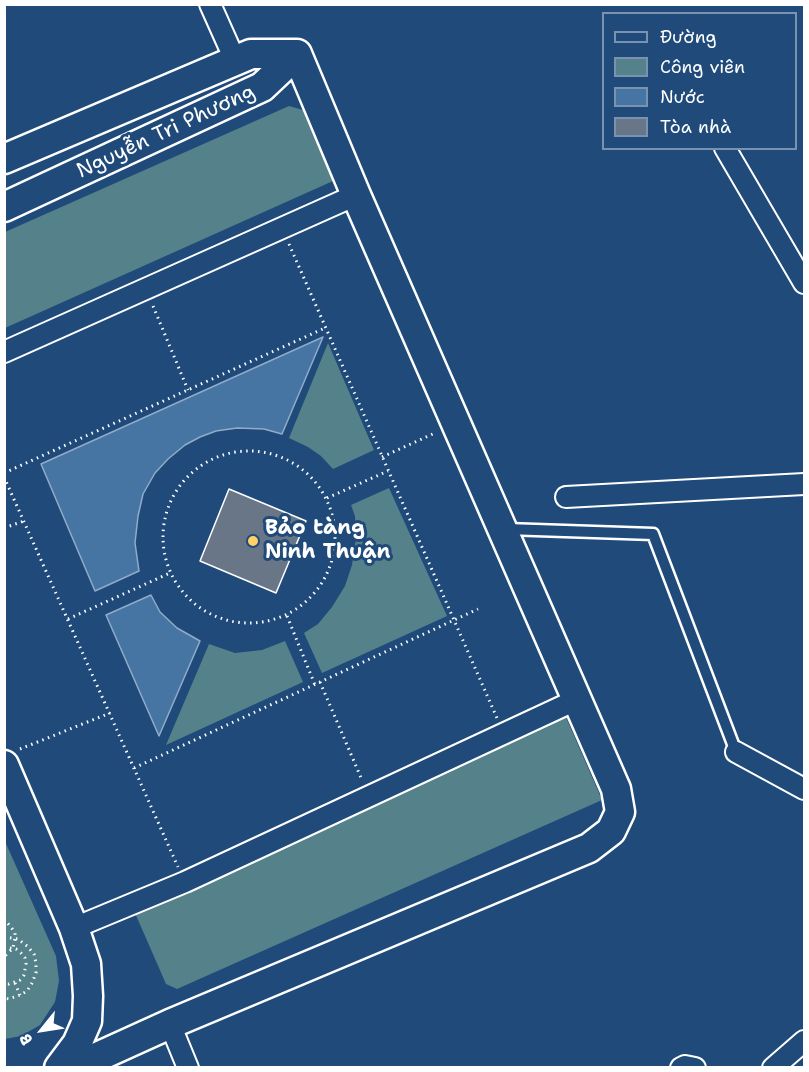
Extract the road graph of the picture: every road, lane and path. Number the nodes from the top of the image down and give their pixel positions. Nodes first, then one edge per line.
1 (212, 6) edge
2 (297, 54) junction
3 (235, 60) junction
4 (726, 150) edge
5 (4, 159) edge
6 (356, 195) junction
7 (4, 207) edge
8 (282, 228) junction
9 (804, 283) edge
10 (146, 289) junction
11 (326, 328) junction
12 (4, 352) edge
13 (188, 390) junction
14 (456, 424) junction
15 (382, 457) junction
16 (388, 470) junction
17 (4, 475) edge
18 (804, 484) edge
19 (566, 497) dead end
20 (327, 498) junction
21 (24, 521) junction
22 (4, 528) edge
23 (502, 529) junction
24 (170, 573) junction
25 (478, 609) dead end
26 (287, 616) junction
27 (68, 619) junction
28 (454, 620) junction
29 (320, 682) junction
30 (315, 685) junction
31 (576, 700) junction
32 (110, 713) junction
33 (504, 734) junction
34 (736, 752) joint
35 (10, 758) edge
36 (134, 768) junction
37 (804, 789) edge
38 (369, 796) junction
39 (185, 882) junction
40 (4, 919) edge
41 (74, 928) junction
42 (4, 937) edge
43 (15, 939) junction
44 (4, 947) edge
45 (13, 948) junction
46 (33, 954) junction
47 (4, 957) edge
48 (25, 958) junction
49 (15, 983) junction
50 (4, 984) edge
51 (20, 995) junction
52 (4, 998) edge
53 (170, 1024) junction
54 (804, 1041) edge
55 (59, 1068) edge
56 (73, 1068) edge
57 (188, 1068) edge
58 (681, 1068) edge
59 (695, 1068) edge
60 (773, 1068) edge

1 - 3 street
2 - 3 street, Nguyễn Tri Phương
2 - 6 street
2 - 7 street, Nguyễn Tri Phương
3 - 5 street, Nguyễn Tri Phương
4 - 9 street
6 - 8 street
6 - 14 street
8 - 10 street
8 - 11 path
10 - 12 street
10 - 13 path
11 - 13 path
11 - 15 path
13 - 17 path
14 - 15 path
14 - 23 street
15 - 16 path
16 - 20 path
16 - 28 path
17 - 21 path
18 - 19 street
20 - 24 path
20 - 26 path
21 - 22 path
21 - 27 path
23 - 31 street
23 - 34 lane
24 - 26 path
24 - 27 path
25 - 28 path
26 - 30 path
27 - 32 path
28 - 29 path
28 - 33 path
29 - 30 path
29 - 38 path
30 - 36 path
31 - 33 street
31 - 53 street
32 - 35 path
32 - 36 path
33 - 38 street
34 - 37 street
35 - 41 street
36 - 39 path
38 - 39 street
39 - 41 street
40 - 43 path
41 - 55 street
42 - 43 path
43 - 45 path
43 - 46 path
44 - 45 path
45 - 47 path
45 - 48 path
46 - 48 path
46 - 51 path
48 - 49 path
49 - 50 path
49 - 51 path
51 - 52 path
53 - 56 street
53 - 57 street
54 - 60 street
58 - 59 street

